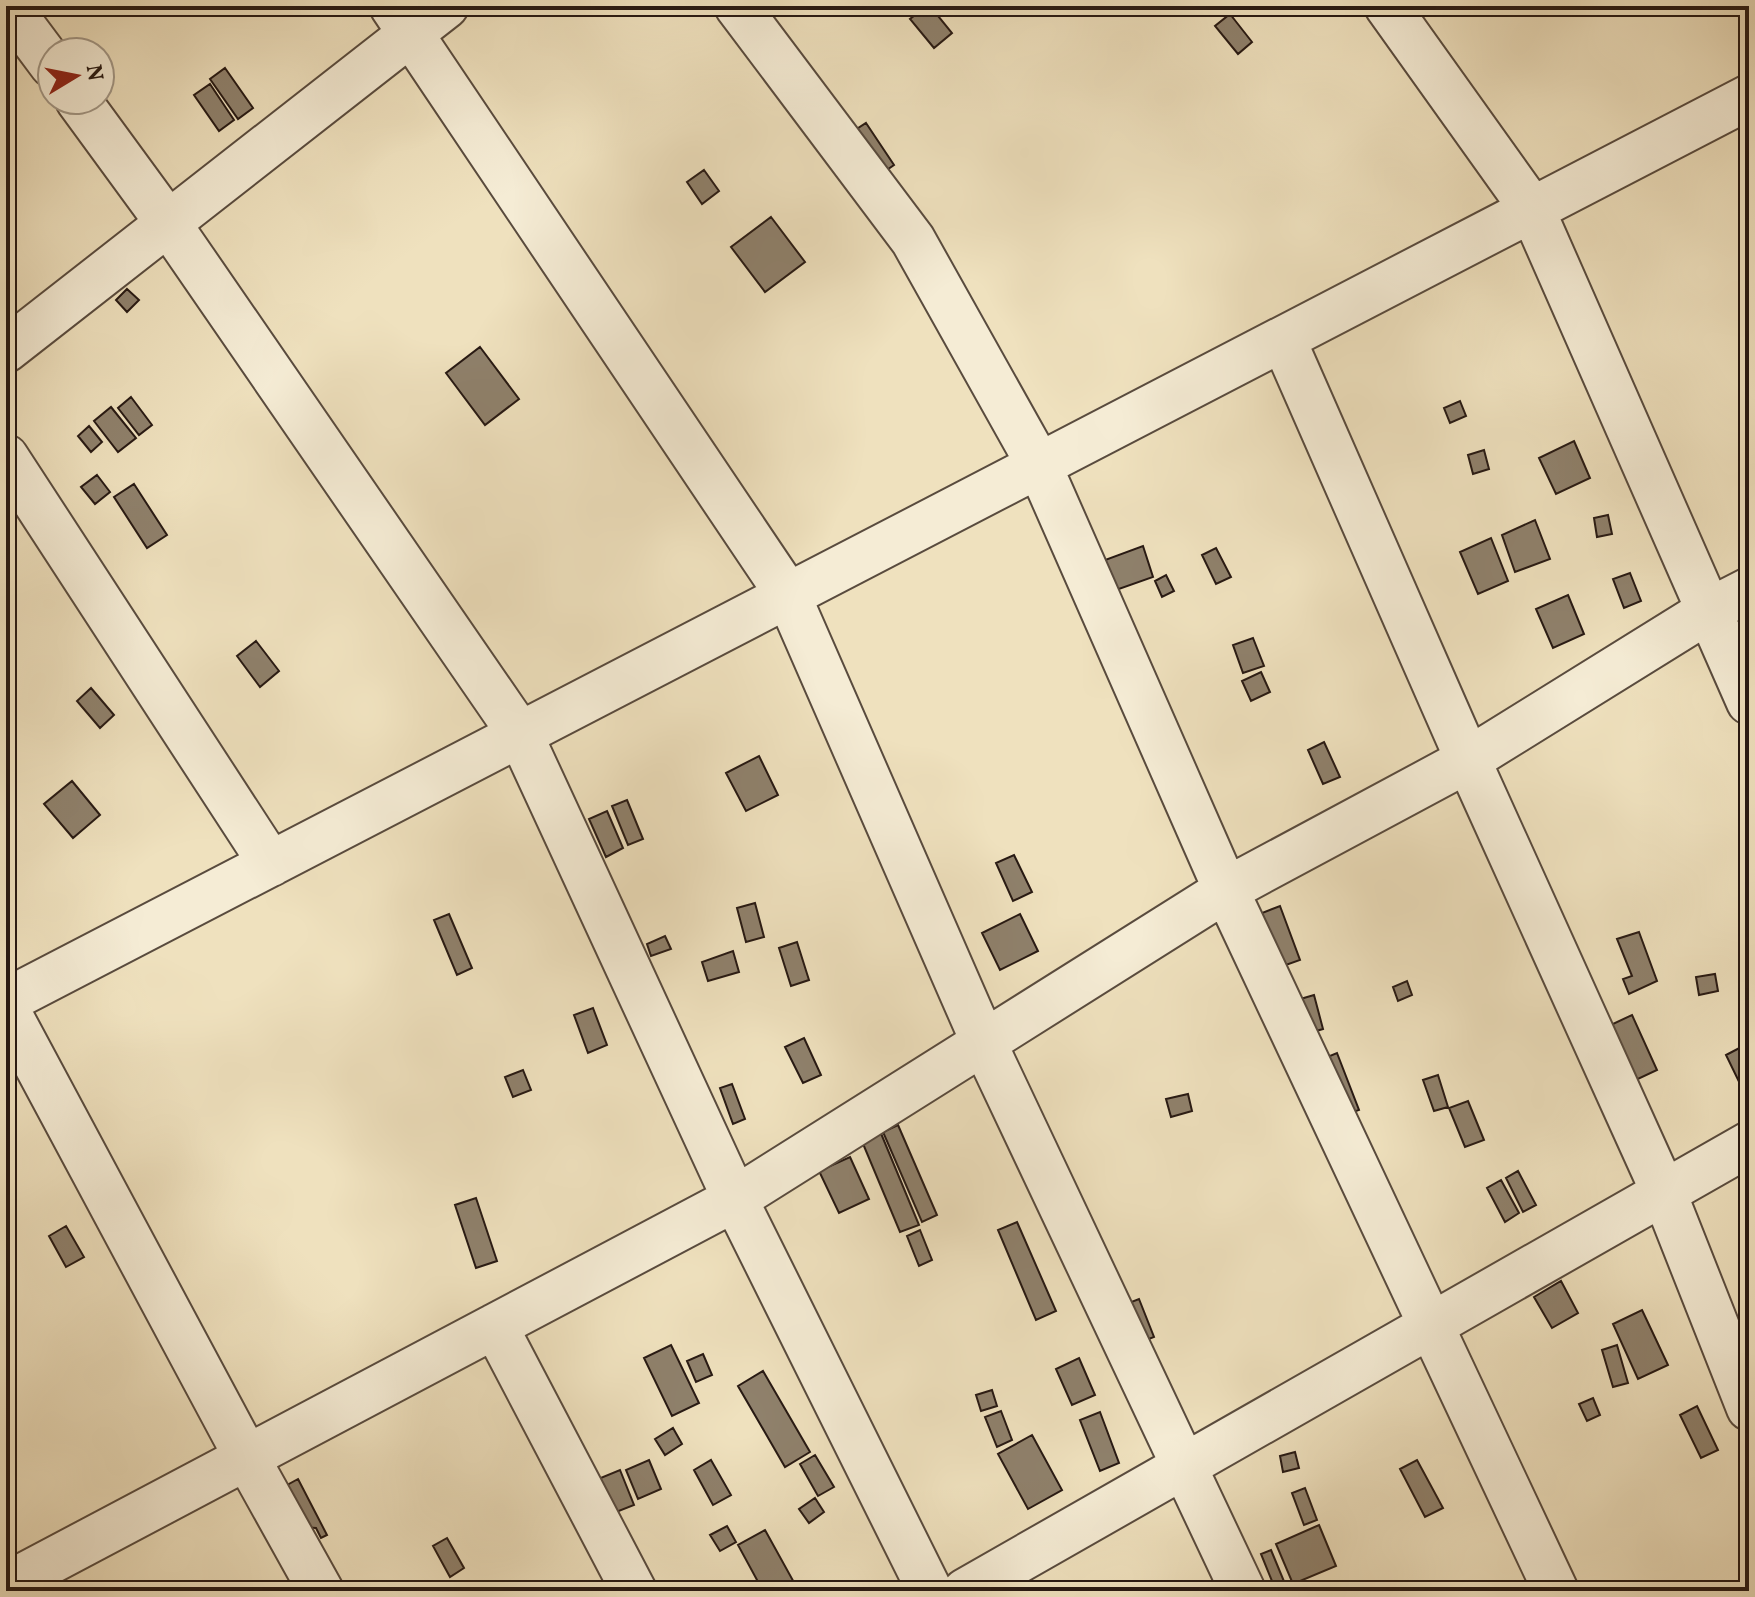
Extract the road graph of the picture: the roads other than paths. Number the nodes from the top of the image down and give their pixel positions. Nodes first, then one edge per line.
1 (8, 6) edge
2 (446, 6) edge
3 (737, 6) edge
4 (1387, 6) edge
5 (401, 20) edge
6 (36, 44) edge
7 (1749, 97) edge
8 (90, 116) edge
9 (1532, 209) junction
10 (168, 223) junction
11 (1283, 339) junction
12 (6, 350) edge
13 (6, 457) edge
14 (1039, 465) junction
15 (1749, 590) edge
16 (788, 595) junction
17 (1708, 611) junction
18 (1749, 702) edge
19 (520, 734) junction
20 (1468, 760) junction
21 (271, 864) junction
22 (1226, 890) junction
23 (6, 1001) edge
24 (6, 1008) edge
25 (983, 1041) junction
26 (1749, 1144) edge
27 (1664, 1193) junction
28 (735, 1199) junction
29 (495, 1326) junction
30 (1429, 1326) junction
31 (1749, 1408) edge
32 (247, 1458) junction
33 (1183, 1467) junction
34 (6, 1585) edge
35 (321, 1591) edge
36 (634, 1591) edge
37 (930, 1591) edge
38 (965, 1591) edge
39 (1243, 1591) edge
40 (1556, 1591) edge

1 - 6 street
2 - 5 street
3 - 14 street
4 - 9 street
5 - 10 street
5 - 16 street
7 - 9 street
8 - 10 street
9 - 11 street
9 - 17 street
10 - 12 street
10 - 19 street
11 - 14 street
11 - 20 street
13 - 21 street
14 - 16 street
14 - 22 street
15 - 17 street
16 - 19 street
16 - 25 street
17 - 18 street
17 - 20 street
19 - 21 street
19 - 28 street
20 - 22 street
20 - 27 street
21 - 23 street
22 - 25 street
22 - 30 street
24 - 32 street
25 - 28 street
25 - 33 street
26 - 27 street
27 - 30 street
27 - 31 street
28 - 29 street
28 - 37 street
29 - 32 street
29 - 36 street
30 - 33 street
30 - 40 street
32 - 34 street
32 - 35 street
33 - 38 street
33 - 39 street

